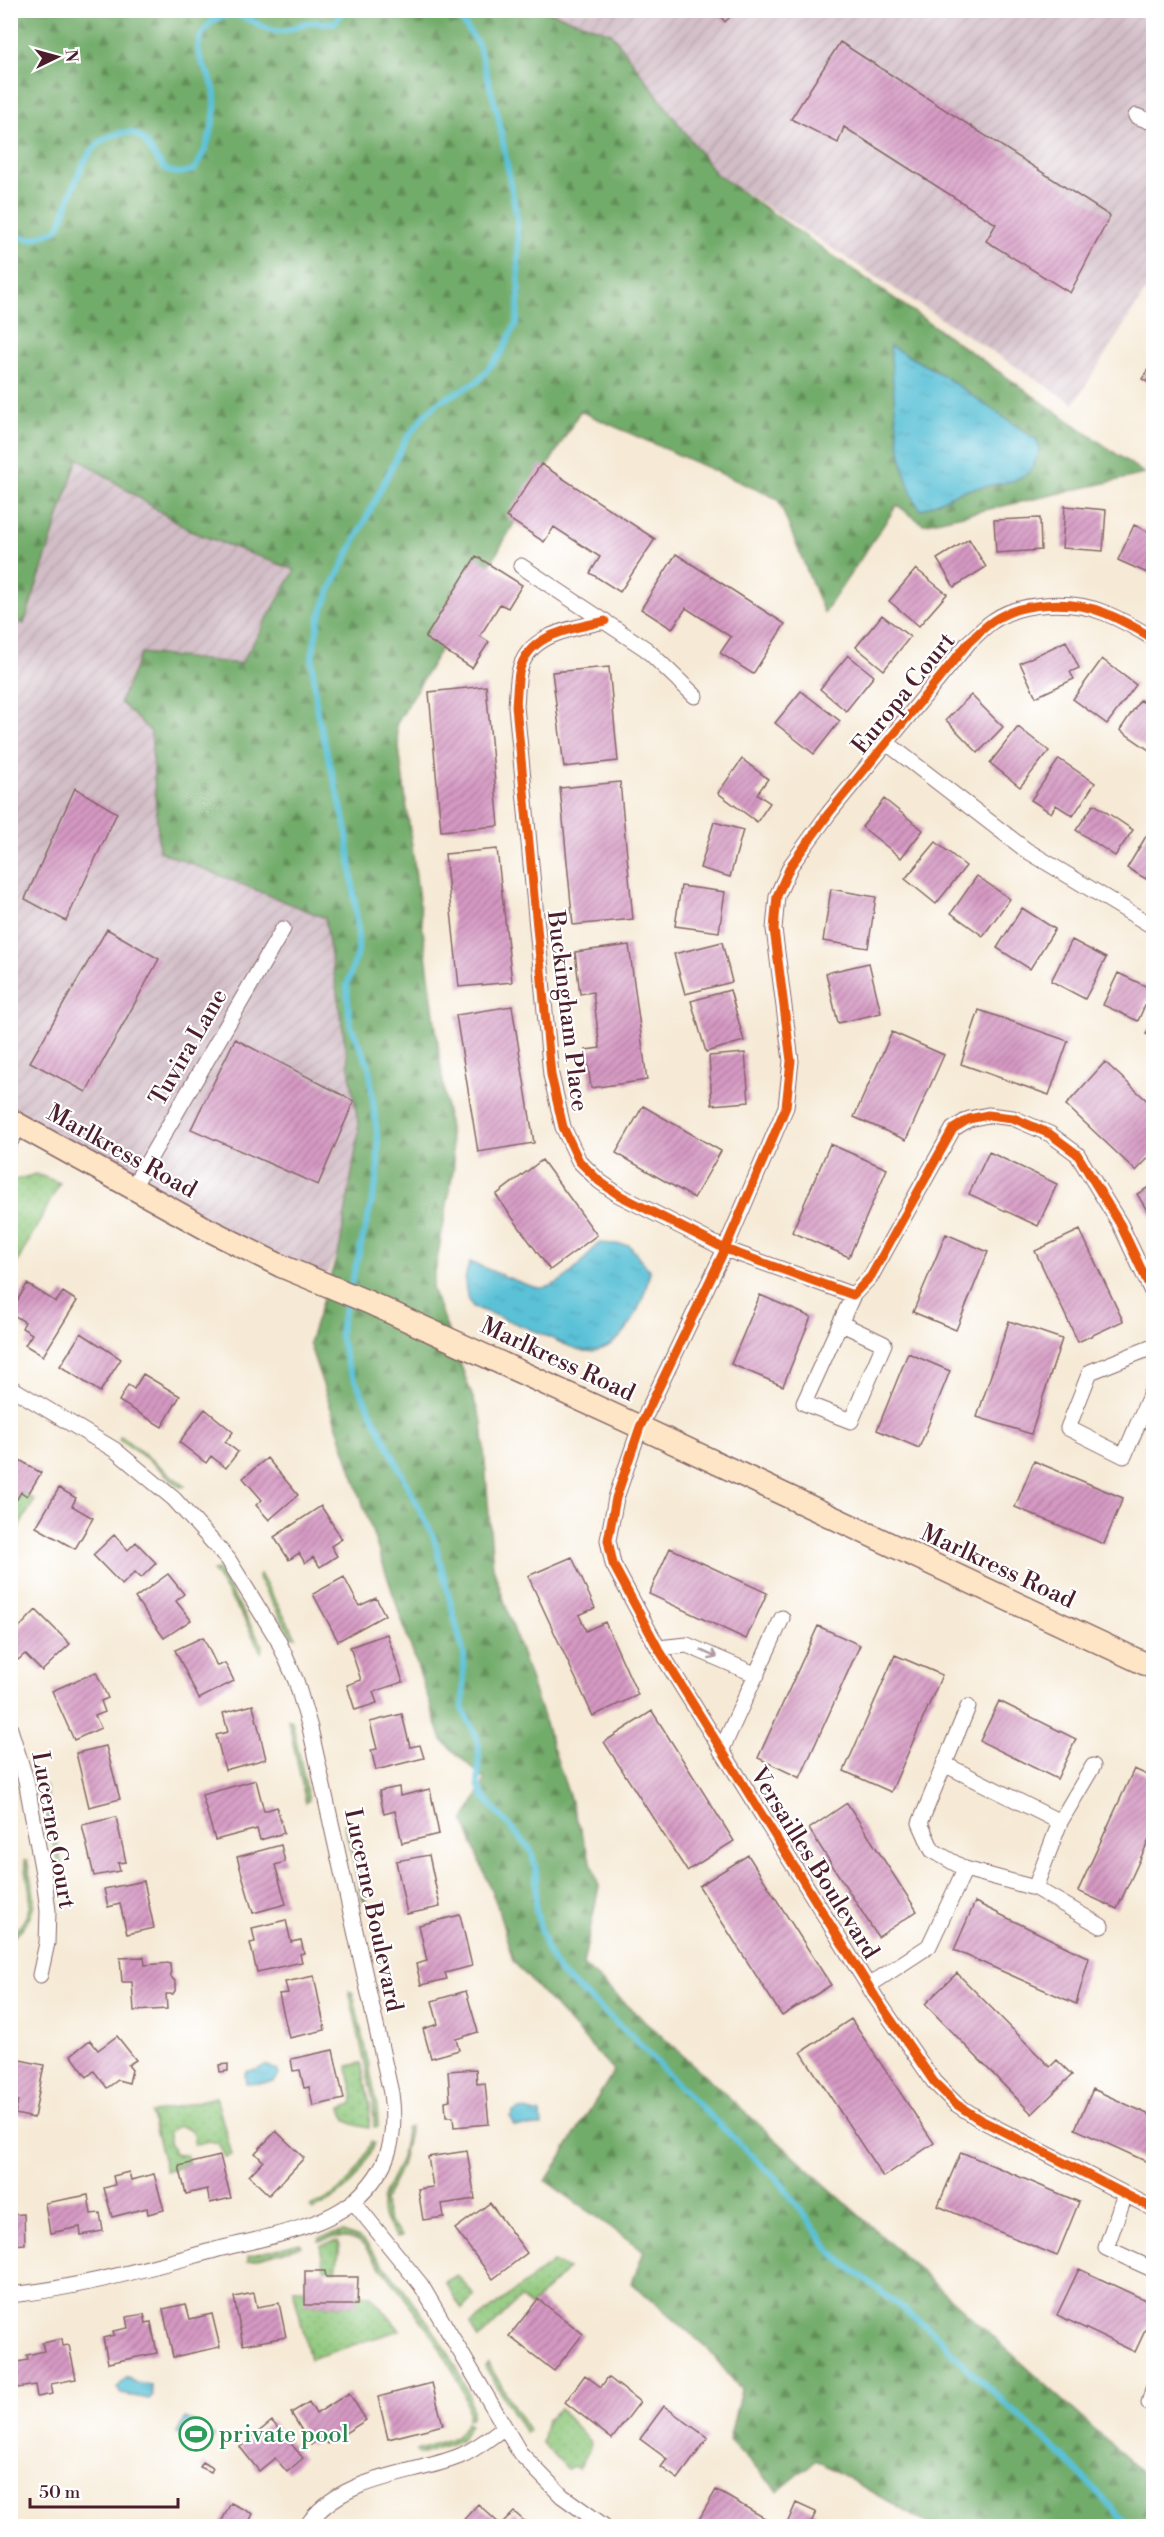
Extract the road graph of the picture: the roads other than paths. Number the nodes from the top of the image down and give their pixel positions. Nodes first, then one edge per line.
1 (1136, 116) dead end
2 (1154, 123) edge
3 (520, 566) dead end
4 (605, 621) junction
5 (1154, 639) edge
6 (695, 696) dead end
7 (887, 743) junction
8 (1154, 927) edge
9 (283, 929) dead end
10 (14, 1129) edge
11 (133, 1187) junction
12 (725, 1249) junction
13 (853, 1295) junction
14 (1154, 1296) edge
15 (840, 1323) junction
16 (1152, 1349) edge
17 (1154, 1386) edge
18 (10, 1387) edge
19 (640, 1427) junction
20 (782, 1618) dead end
21 (658, 1648) junction
22 (1154, 1668) edge
23 (757, 1675) junction
24 (968, 1707) dead end
25 (10, 1729) edge
26 (721, 1751) junction
27 (944, 1764) junction
28 (1093, 1766) dead end
29 (1060, 1822) junction
30 (965, 1869) junction
31 (1035, 1888) junction
32 (1101, 1926) dead end
33 (40, 1975) dead end
34 (868, 1986) junction
35 (1125, 2194) junction
36 (353, 2202) junction
37 (1154, 2209) edge
38 (1154, 2270) edge
39 (10, 2295) edge
40 (1154, 2386) edge
41 (1149, 2403) dead end
42 (503, 2428) junction
43 (307, 2526) edge
44 (604, 2526) edge

1 - 2 street
3 - 4 street
4 - 6 street
4 - 12 street, Buckingham Place
5 - 7 street, Europa Court
7 - 8 street, Europa Court
7 - 12 street, Europa Court
9 - 11 street, Tuvira Lane
10 - 11 street, Marlkress Road
11 - 19 street, Marlkress Road
12 - 13 street, Buckingham Place
12 - 19 street, Versailles Boulevard
13 - 14 street
13 - 15 street
15 - 15 street
16 - 17 street
18 - 36 street, Lucerne Boulevard
19 - 21 street, Versailles Boulevard
19 - 22 street, Marlkress Road
20 - 23 street
21 -> 23 street
21 - 26 street, Versailles Boulevard
23 - 26 street
24 - 27 street
25 - 33 street, Lucerne Court
26 - 34 street, Versailles Boulevard
27 - 29 street
27 - 30 street
28 - 29 street
29 - 31 street
30 - 31 street
30 - 34 street
31 - 32 street
34 - 35 street, Versailles Boulevard
35 - 37 street, Versailles Boulevard
35 - 38 street
36 - 39 street, Lucerne Boulevard
36 - 42 street
40 - 41 street
42 - 43 street
42 - 44 street

